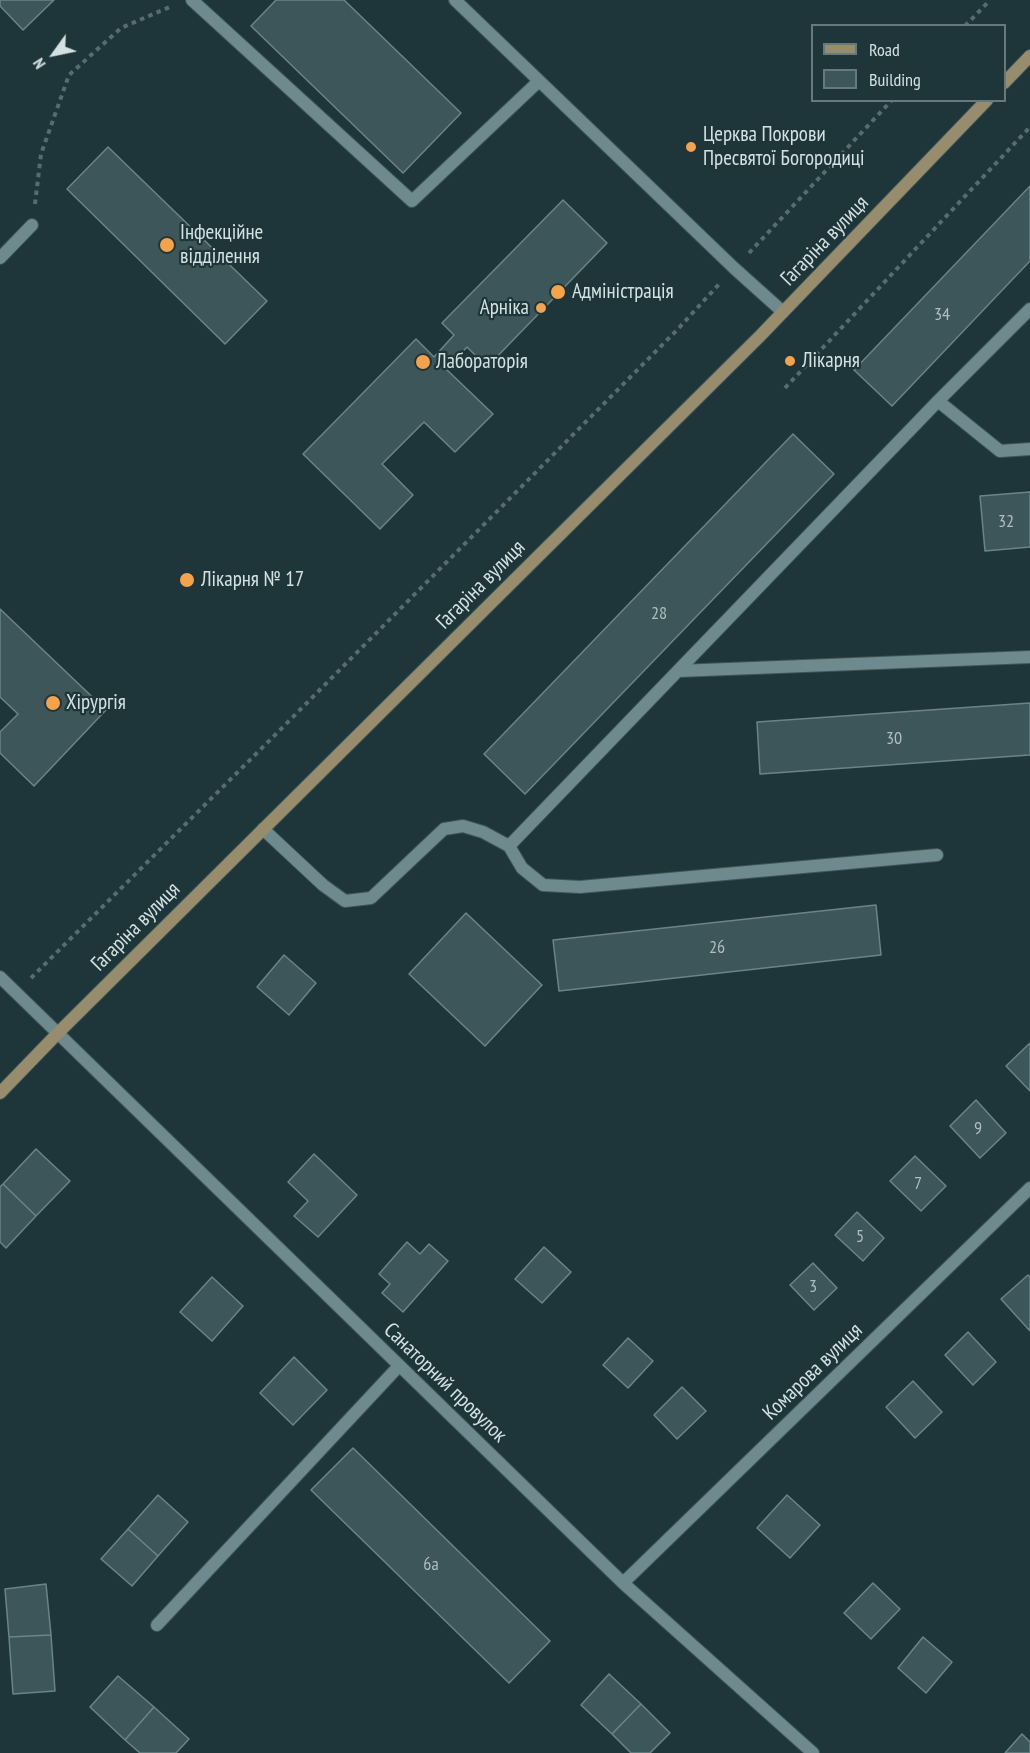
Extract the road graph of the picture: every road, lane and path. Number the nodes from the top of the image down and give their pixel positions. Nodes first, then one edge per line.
1 (192, 0) edge
2 (455, 0) edge
3 (990, 0) edge
4 (178, 4) dead end
5 (967, 24) edge
6 (1030, 56) edge
7 (539, 81) junction
8 (1006, 81) edge
9 (890, 102) edge
10 (985, 102) edge
11 (1030, 127) edge
12 (32, 225) joint
13 (0, 258) edge
14 (734, 268) junction
15 (1030, 309) edge
16 (783, 312) junction
17 (785, 388) dead end
18 (938, 401) junction
19 (1030, 449) edge
20 (1030, 657) edge
21 (678, 671) junction
22 (263, 829) junction
23 (509, 846) junction
24 (937, 855) dead end
25 (0, 976) edge
26 (16, 992) junction
27 (58, 1033) junction
28 (0, 1094) edge
29 (1030, 1188) edge
30 (399, 1366) junction
31 (623, 1583) junction
32 (158, 1625) dead end
33 (813, 1753) edge

1 - 7 street
2 - 7 street
3 - 5 path
4 - 12 path
6 - 8 main road
7 - 14 street
9 - 14 path
10 - 16 main road, Гагаріна вулиця
11 - 17 path
12 - 13 street
14 - 16 street
14 - 26 path
15 - 18 street
16 - 22 main road, Гагаріна вулиця
18 - 19 street
18 - 21 street
20 - 21 street
21 - 23 street
22 - 23 street
22 - 27 main road, Гагаріна вулиця
23 - 24 street
25 - 26 street, Санаторний провулок
26 - 27 street, Санаторний провулок
27 - 28 main road, Гагаріна вулиця
27 - 30 street, Санаторний провулок
29 - 31 street, Комарова вулиця
30 - 31 street, Санаторний провулок
30 - 32 street
31 - 33 street, Санаторний провулок

